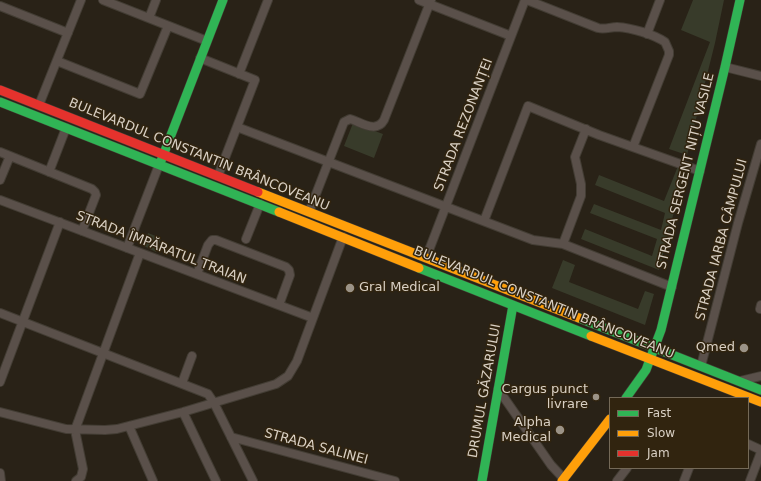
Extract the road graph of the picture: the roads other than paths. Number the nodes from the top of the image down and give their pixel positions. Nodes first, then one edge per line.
1 (81, 0) edge
2 (103, 0) edge
3 (156, 0) edge
4 (223, 0) edge
5 (268, 0) edge
6 (419, 0) edge
7 (526, 0) edge
8 (660, 0) edge
9 (740, 0) edge
10 (431, 2) edge
11 (547, 4) edge
12 (0, 6) edge
13 (149, 18) junction
14 (168, 26) junction
15 (68, 33) junction
16 (647, 34) junction
17 (511, 36) junction
18 (207, 41) junction
19 (200, 58) junction
20 (57, 61) junction
21 (725, 66) junction
22 (239, 74) junction
23 (761, 76) edge
24 (0, 90) edge
25 (0, 102) edge
26 (39, 105) junction
27 (237, 127) junction
28 (66, 128) junction
29 (586, 129) junction
30 (761, 144) edge
31 (633, 147) junction
32 (0, 152) edge
33 (163, 154) junction
34 (10, 156) junction
35 (329, 162) junction
36 (159, 165) junction
37 (700, 171) junction
38 (49, 172) junction
39 (218, 176) junction
40 (0, 180) edge
41 (0, 200) edge
42 (260, 204) junction
43 (446, 206) junction
44 (309, 212) junction
45 (484, 221) junction
46 (60, 222) junction
47 (82, 231) junction
48 (343, 237) junction
49 (246, 239) dead end
50 (388, 244) junction
51 (563, 244) junction
52 (127, 248) junction
53 (140, 253) junction
54 (385, 254) junction
55 (426, 258) junction
56 (197, 274) junction
57 (672, 287) junction
58 (279, 305) junction
59 (513, 305) junction
60 (0, 312) edge
61 (313, 318) junction
62 (23, 321) junction
63 (655, 348) junction
64 (103, 352) junction
65 (192, 356) dead end
66 (650, 359) junction
67 (701, 366) junction
68 (761, 376) edge
69 (740, 381) junction
70 (0, 382) edge
71 (182, 383) junction
72 (498, 389) junction
73 (761, 390) edge
74 (627, 397) edge
75 (748, 397) edge
76 (749, 397) edge
77 (761, 402) edge
78 (214, 403) junction
79 (0, 412) edge
80 (183, 412) junction
81 (609, 420) edge
82 (129, 426) junction
83 (75, 430) junction
84 (231, 437) junction
85 (749, 444) edge
86 (761, 450) edge
87 (627, 469) edge
88 (689, 469) edge
89 (0, 473) edge
90 (78, 480) edge
91 (563, 480) edge
92 (1, 481) edge
93 (153, 481) edge
94 (216, 481) edge
95 (253, 481) edge
96 (395, 481) edge
97 (482, 481) edge
98 (617, 481) edge
99 (684, 481) edge
100 (750, 481) edge

1 - 15 street
2 - 13 street
3 - 13 street
4 - 18 main road
5 - 22 street
6 - 10 street
7 - 11 street
7 - 17 street, STRADA REZONANȚEI
8 - 16 street
9 - 21 main road, STRADA SERGENT NIȚU VASILE
10 - 17 street
10 - 35 street
11 - 16 street
12 - 15 street
13 - 14 street
14 - 18 street
14 - 20 street
15 - 20 street
16 - 31 street
17 - 43 street, STRADA REZONANȚEI
18 - 19 main road
19 - 22 street
19 - 33 main road
20 - 26 street
21 - 23 street
21 - 37 main road, STRADA SERGENT NIȚU VASILE
22 - 27 street
24 - 26 main road, BULEVARDUL CONSTANTIN BRÂNCOVEANU
25 - 28 main road, BULEVARDUL CONSTANTIN BRÂNCOVEANU
26 - 33 main road, BULEVARDUL CONSTANTIN BRÂNCOVEANU
27 - 35 street
27 - 39 street
28 - 36 main road, BULEVARDUL CONSTANTIN BRÂNCOVEANU
28 - 38 street
29 - 31 street
29 - 45 street
29 - 51 street
30 - 67 street, STRADA IARBA CÂMPULUI
31 - 37 street
32 - 34 street
33 - 36 main road
33 - 39 main road, BULEVARDUL CONSTANTIN BRÂNCOVEANU
34 - 38 street
34 - 40 street
35 - 43 street
35 - 44 street
36 - 42 main road, BULEVARDUL CONSTANTIN BRÂNCOVEANU
36 - 52 street
37 - 57 main road, STRADA SERGENT NIȚU VASILE
38 - 47 street
39 - 44 main road, BULEVARDUL CONSTANTIN BRÂNCOVEANU
41 - 46 street, STRADA ÎMPĂRATUL TRAIAN
42 - 48 main road, BULEVARDUL CONSTANTIN BRÂNCOVEANU
42 - 49 street
43 - 45 street
43 - 55 street, STRADA REZONANȚEI
44 - 50 main road, BULEVARDUL CONSTANTIN BRÂNCOVEANU
45 - 51 street
46 - 47 street, STRADA ÎMPĂRATUL TRAIAN
46 - 62 street
47 - 52 street, STRADA ÎMPĂRATUL TRAIAN
48 - 54 main road, BULEVARDUL CONSTANTIN BRÂNCOVEANU
48 - 61 street
50 - 54 main road
50 - 55 main road, BULEVARDUL CONSTANTIN BRÂNCOVEANU
51 - 57 street
52 - 53 street, STRADA ÎMPĂRATUL TRAIAN
53 - 56 street, STRADA ÎMPĂRATUL TRAIAN
53 - 64 street
54 - 59 main road, BULEVARDUL CONSTANTIN BRÂNCOVEANU
55 - 63 main road, BULEVARDUL CONSTANTIN BRÂNCOVEANU
56 - 58 street, STRADA ÎMPĂRATUL TRAIAN
56 - 58 street
57 - 63 main road, STRADA SERGENT NIȚU VASILE
58 - 61 street, STRADA ÎMPĂRATUL TRAIAN
59 - 66 main road, BULEVARDUL CONSTANTIN BRÂNCOVEANU
59 - 72 main road, DRUMUL GĂZARULUI
60 - 62 street
61 - 78 street
62 - 64 street
62 - 70 street
63 - 66 main road, STRADA SERGENT NIȚU VASILE
63 - 67 main road, BULEVARDUL CONSTANTIN BRÂNCOVEANU
64 - 71 street
64 - 83 street
65 - 71 street
66 - 74 main road, STRADA SERGENT NIȚU VASILE
66 - 75 main road, BULEVARDUL CONSTANTIN BRÂNCOVEANU
67 - 69 main road, BULEVARDUL CONSTANTIN BRÂNCOVEANU
68 - 69 street
69 - 73 main road, BULEVARDUL CONSTANTIN BRÂNCOVEANU
71 - 78 street
72 - 91 street
72 - 97 main road, DRUMUL GĂZARULUI
76 - 77 main road, BULEVARDUL CONSTANTIN BRÂNCOVEANU
78 - 80 street
78 - 84 street
79 - 83 street
80 - 82 street
80 - 94 street
81 - 91 main road
82 - 83 street
82 - 93 street
83 - 90 street
84 - 95 street
84 - 96 street, STRADA SALINEI
85 - 86 street
86 - 100 street
87 - 98 street
88 - 99 street
89 - 92 street

